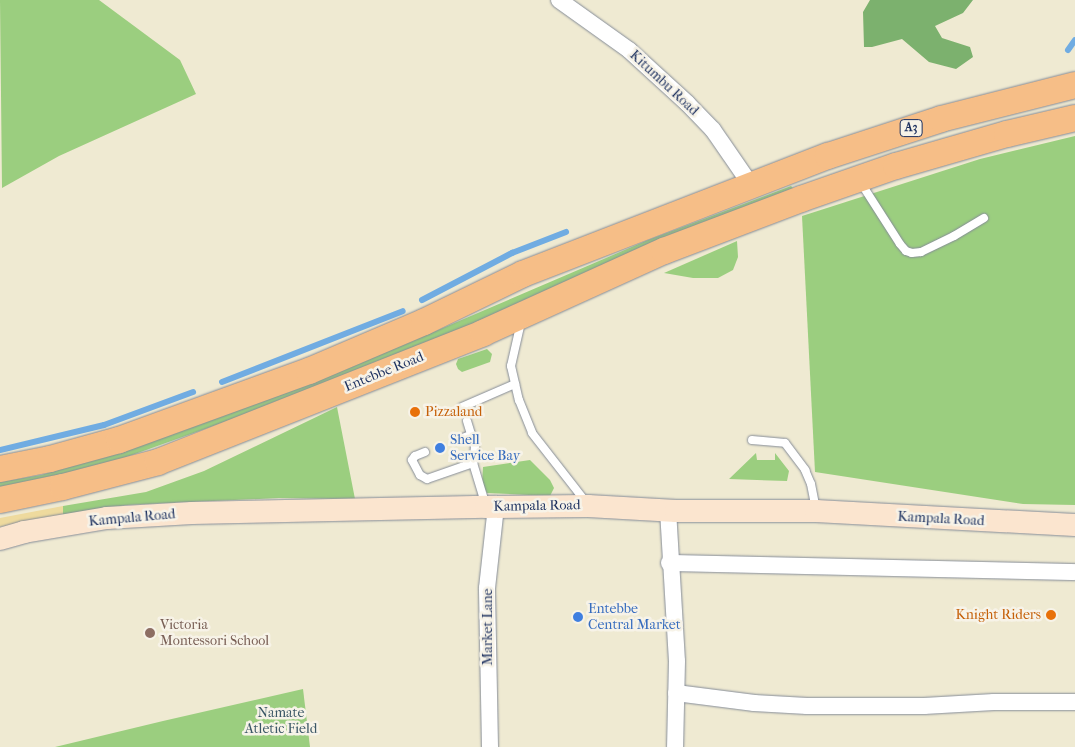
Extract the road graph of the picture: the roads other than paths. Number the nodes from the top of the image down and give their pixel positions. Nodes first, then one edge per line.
1 (559, 0) edge
2 (1075, 85) edge
3 (1075, 118) edge
4 (859, 180) junction
5 (751, 185) junction
6 (984, 218) dead end
7 (523, 314) junction
8 (515, 384) junction
9 (462, 407) dead end
10 (467, 421) dead end
11 (471, 435) junction
12 (456, 440) dead end
13 (752, 440) dead end
14 (425, 452) dead end
15 (473, 463) junction
16 (0, 468) edge
17 (0, 500) edge
18 (588, 506) junction
19 (491, 507) junction
20 (668, 510) junction
21 (816, 511) junction
22 (1075, 525) edge
23 (0, 539) edge
24 (669, 563) junction
25 (1075, 572) edge
26 (676, 693) junction
27 (1075, 702) edge
28 (490, 747) edge
29 (676, 747) edge

1 - 5 street, Kitumbu Road
2 - 5 highway, A3
3 - 4 highway, A3
4 - 6 lane
4 - 7 highway, Entebbe Road / A3
5 - 16 highway
7 - 8 lane
7 - 17 highway, Entebbe Road
8 - 9 lane
8 - 18 lane
10 - 11 lane
11 - 12 lane
11 - 15 lane
13 - 21 lane
14 - 15 lane
15 - 19 lane
18 - 19 main road, Kampala Road
18 - 20 main road, Kampala Road
19 - 23 main road, Kampala Road
19 - 28 street, Market Lane
20 - 21 main road, Kampala Road
20 - 24 street
21 - 22 main road, Kampala Road
24 - 25 street
24 - 26 street
26 - 27 street
26 - 29 street

